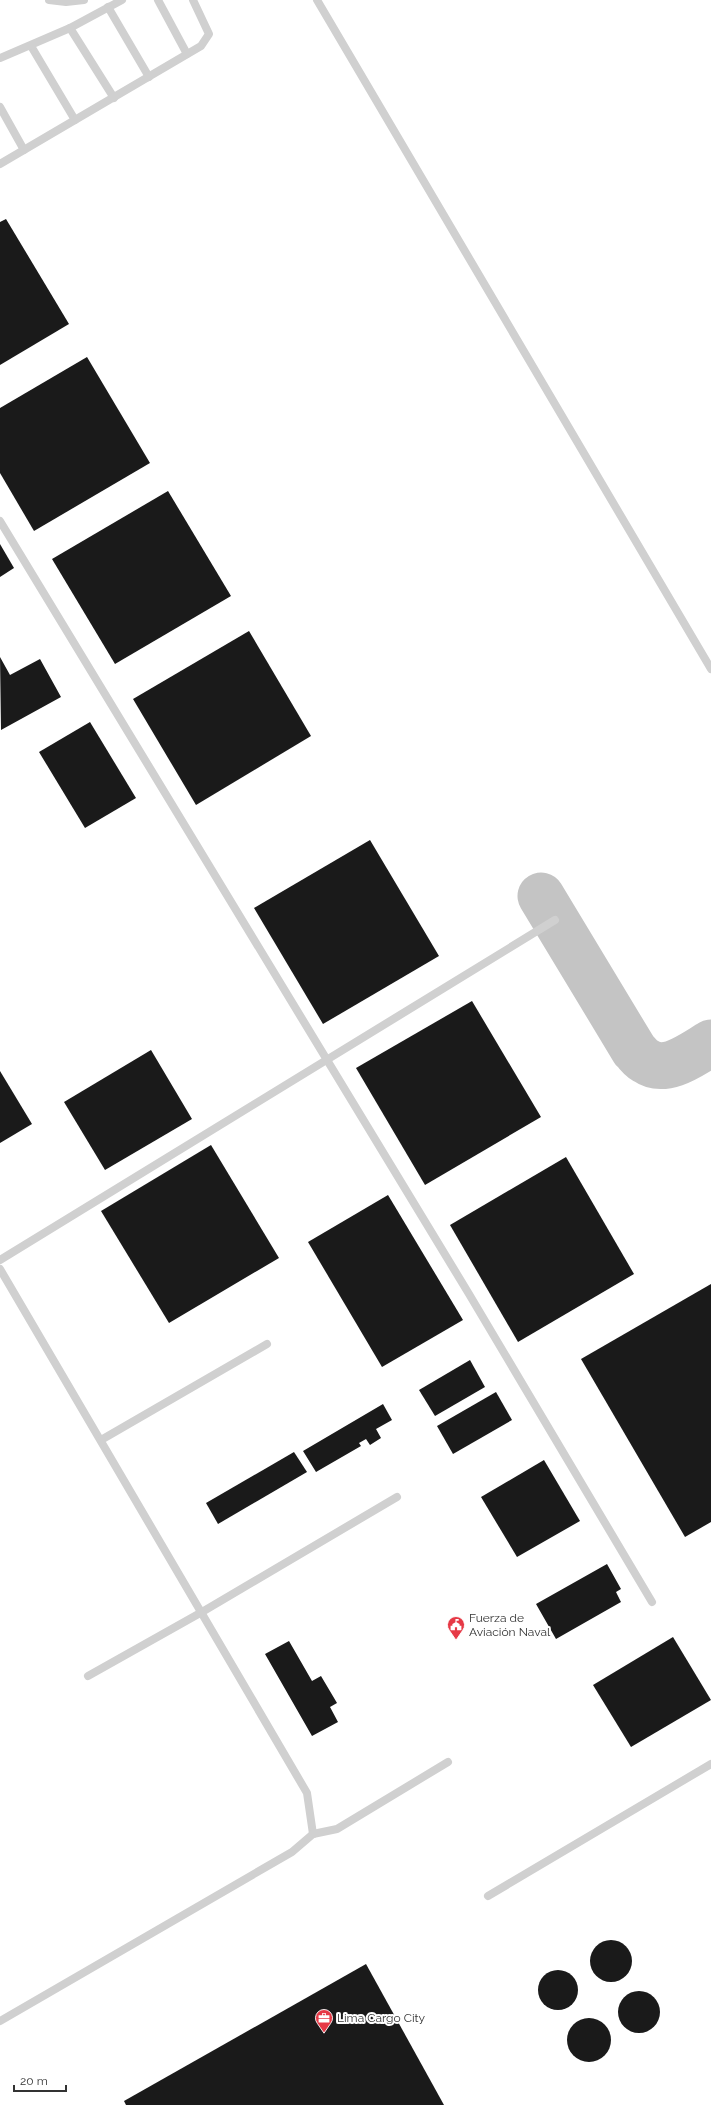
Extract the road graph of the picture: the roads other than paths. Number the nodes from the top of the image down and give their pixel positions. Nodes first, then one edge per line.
1 (49, 0) edge
2 (84, 0) edge
3 (122, 0) edge
4 (158, 0) edge
5 (193, 0) edge
6 (317, 0) edge
7 (108, 7) junction
8 (70, 28) junction
9 (31, 46) junction
10 (187, 54) junction
11 (0, 58) edge
12 (149, 77) junction
13 (114, 98) junction
14 (0, 106) edge
15 (75, 120) junction
16 (24, 150) junction
17 (0, 164) edge
18 (0, 521) edge
19 (711, 669) edge
20 (555, 920) dead end
21 (327, 1060) junction
22 (0, 1260) edge
23 (0, 1269) edge
24 (267, 1344) dead end
25 (100, 1440) junction
26 (397, 1497) dead end
27 (652, 1602) dead end
28 (202, 1612) junction
29 (88, 1676) dead end
30 (448, 1762) dead end
31 (711, 1764) edge
32 (313, 1834) junction
33 (488, 1896) dead end
34 (0, 2021) edge

1 - 2 lane
3 - 7 lane
4 - 10 lane
5 - 10 lane
6 - 19 lane
7 - 8 lane
7 - 12 lane
8 - 9 lane
8 - 13 lane
9 - 11 lane
9 - 15 lane
10 - 12 lane
12 - 13 lane
13 - 15 lane
14 - 16 lane
15 - 16 lane
16 - 17 lane
18 - 21 lane
20 - 21 lane
21 - 22 lane
21 - 27 lane
23 - 25 lane
24 - 25 lane
25 - 28 lane
26 - 28 lane
28 - 29 lane
28 - 32 lane
30 - 32 lane
31 - 33 lane
32 - 34 lane

